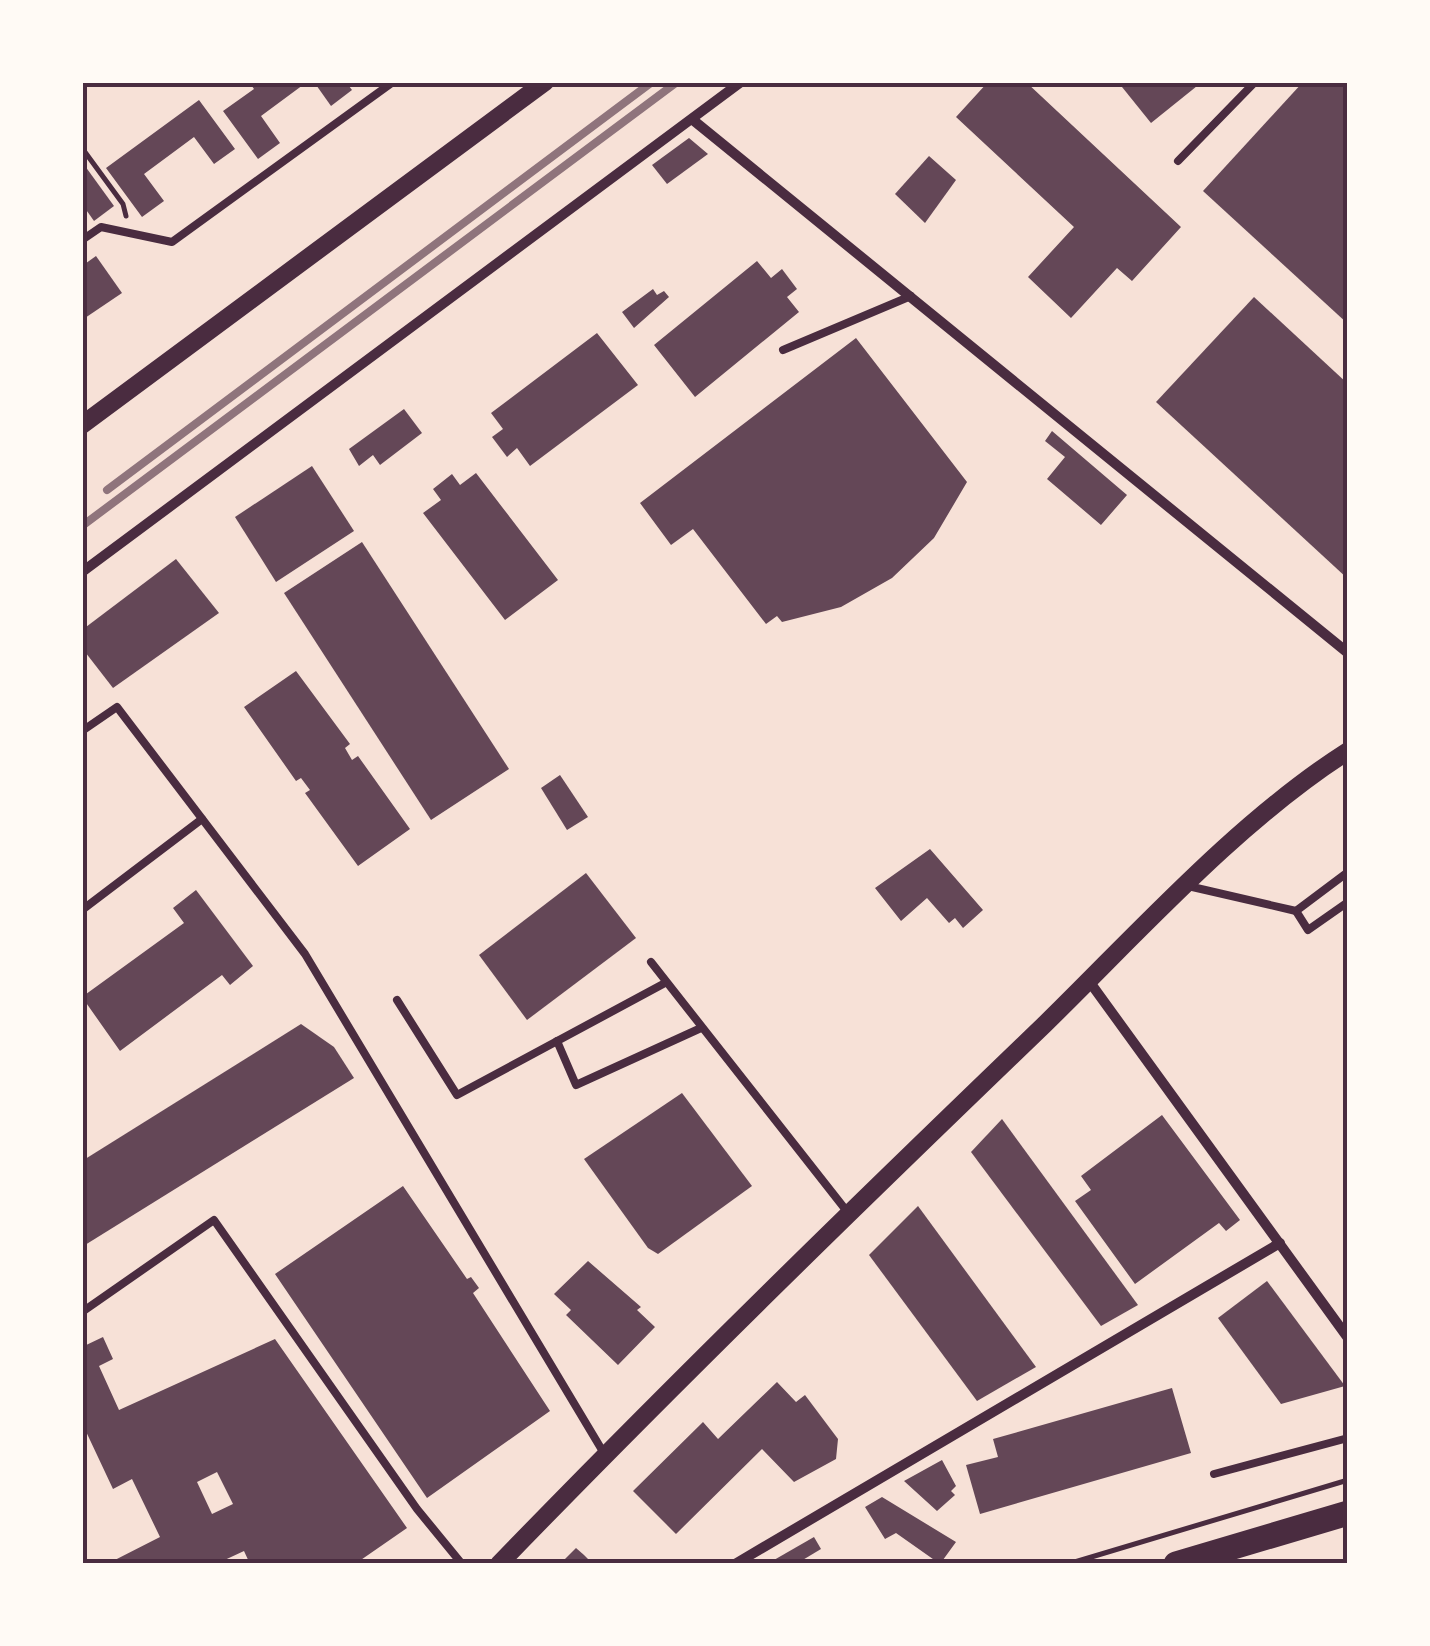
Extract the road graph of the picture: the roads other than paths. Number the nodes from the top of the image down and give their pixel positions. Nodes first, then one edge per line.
1 (393, 82) edge
2 (546, 82) edge
3 (742, 82) edge
4 (1255, 82) edge
5 (692, 120) junction
6 (1178, 161) dead end
7 (82, 240) edge
8 (912, 296) junction
9 (783, 350) dead end
10 (82, 425) edge
11 (82, 572) edge
12 (1348, 653) edge
13 (82, 731) edge
14 (1348, 751) edge
15 (202, 819) junction
16 (1348, 872) edge
17 (1188, 886) junction
18 (1348, 902) edge
19 (82, 910) edge
20 (1296, 910) junction
21 (651, 962) dead end
22 (1089, 981) junction
23 (665, 983) junction
24 (397, 1000) dead end
25 (701, 1028) junction
26 (557, 1041) junction
27 (849, 1214) junction
28 (1280, 1242) junction
29 (82, 1312) edge
30 (1348, 1338) edge
31 (1348, 1438) edge
32 (605, 1454) junction
33 (1214, 1474) dead end
34 (1348, 1512) edge
35 (462, 1564) edge
36 (498, 1564) edge
37 (735, 1564) edge
38 (1176, 1564) edge

1 - 7 lane
2 - 10 street
3 - 5 street
4 - 6 lane
5 - 8 street
5 - 11 street
8 - 9 lane
8 - 12 street
13 - 15 lane
14 - 17 street
15 - 19 lane
15 - 32 lane
16 - 20 lane
17 - 20 lane
17 - 22 street
18 - 20 lane
21 - 23 lane
22 - 27 street
22 - 28 street
23 - 25 lane
23 - 26 lane
24 - 26 lane
25 - 26 lane
25 - 27 lane
27 - 32 street
28 - 30 street
28 - 37 street
29 - 35 lane
31 - 33 lane
32 - 36 street
34 - 38 main road

